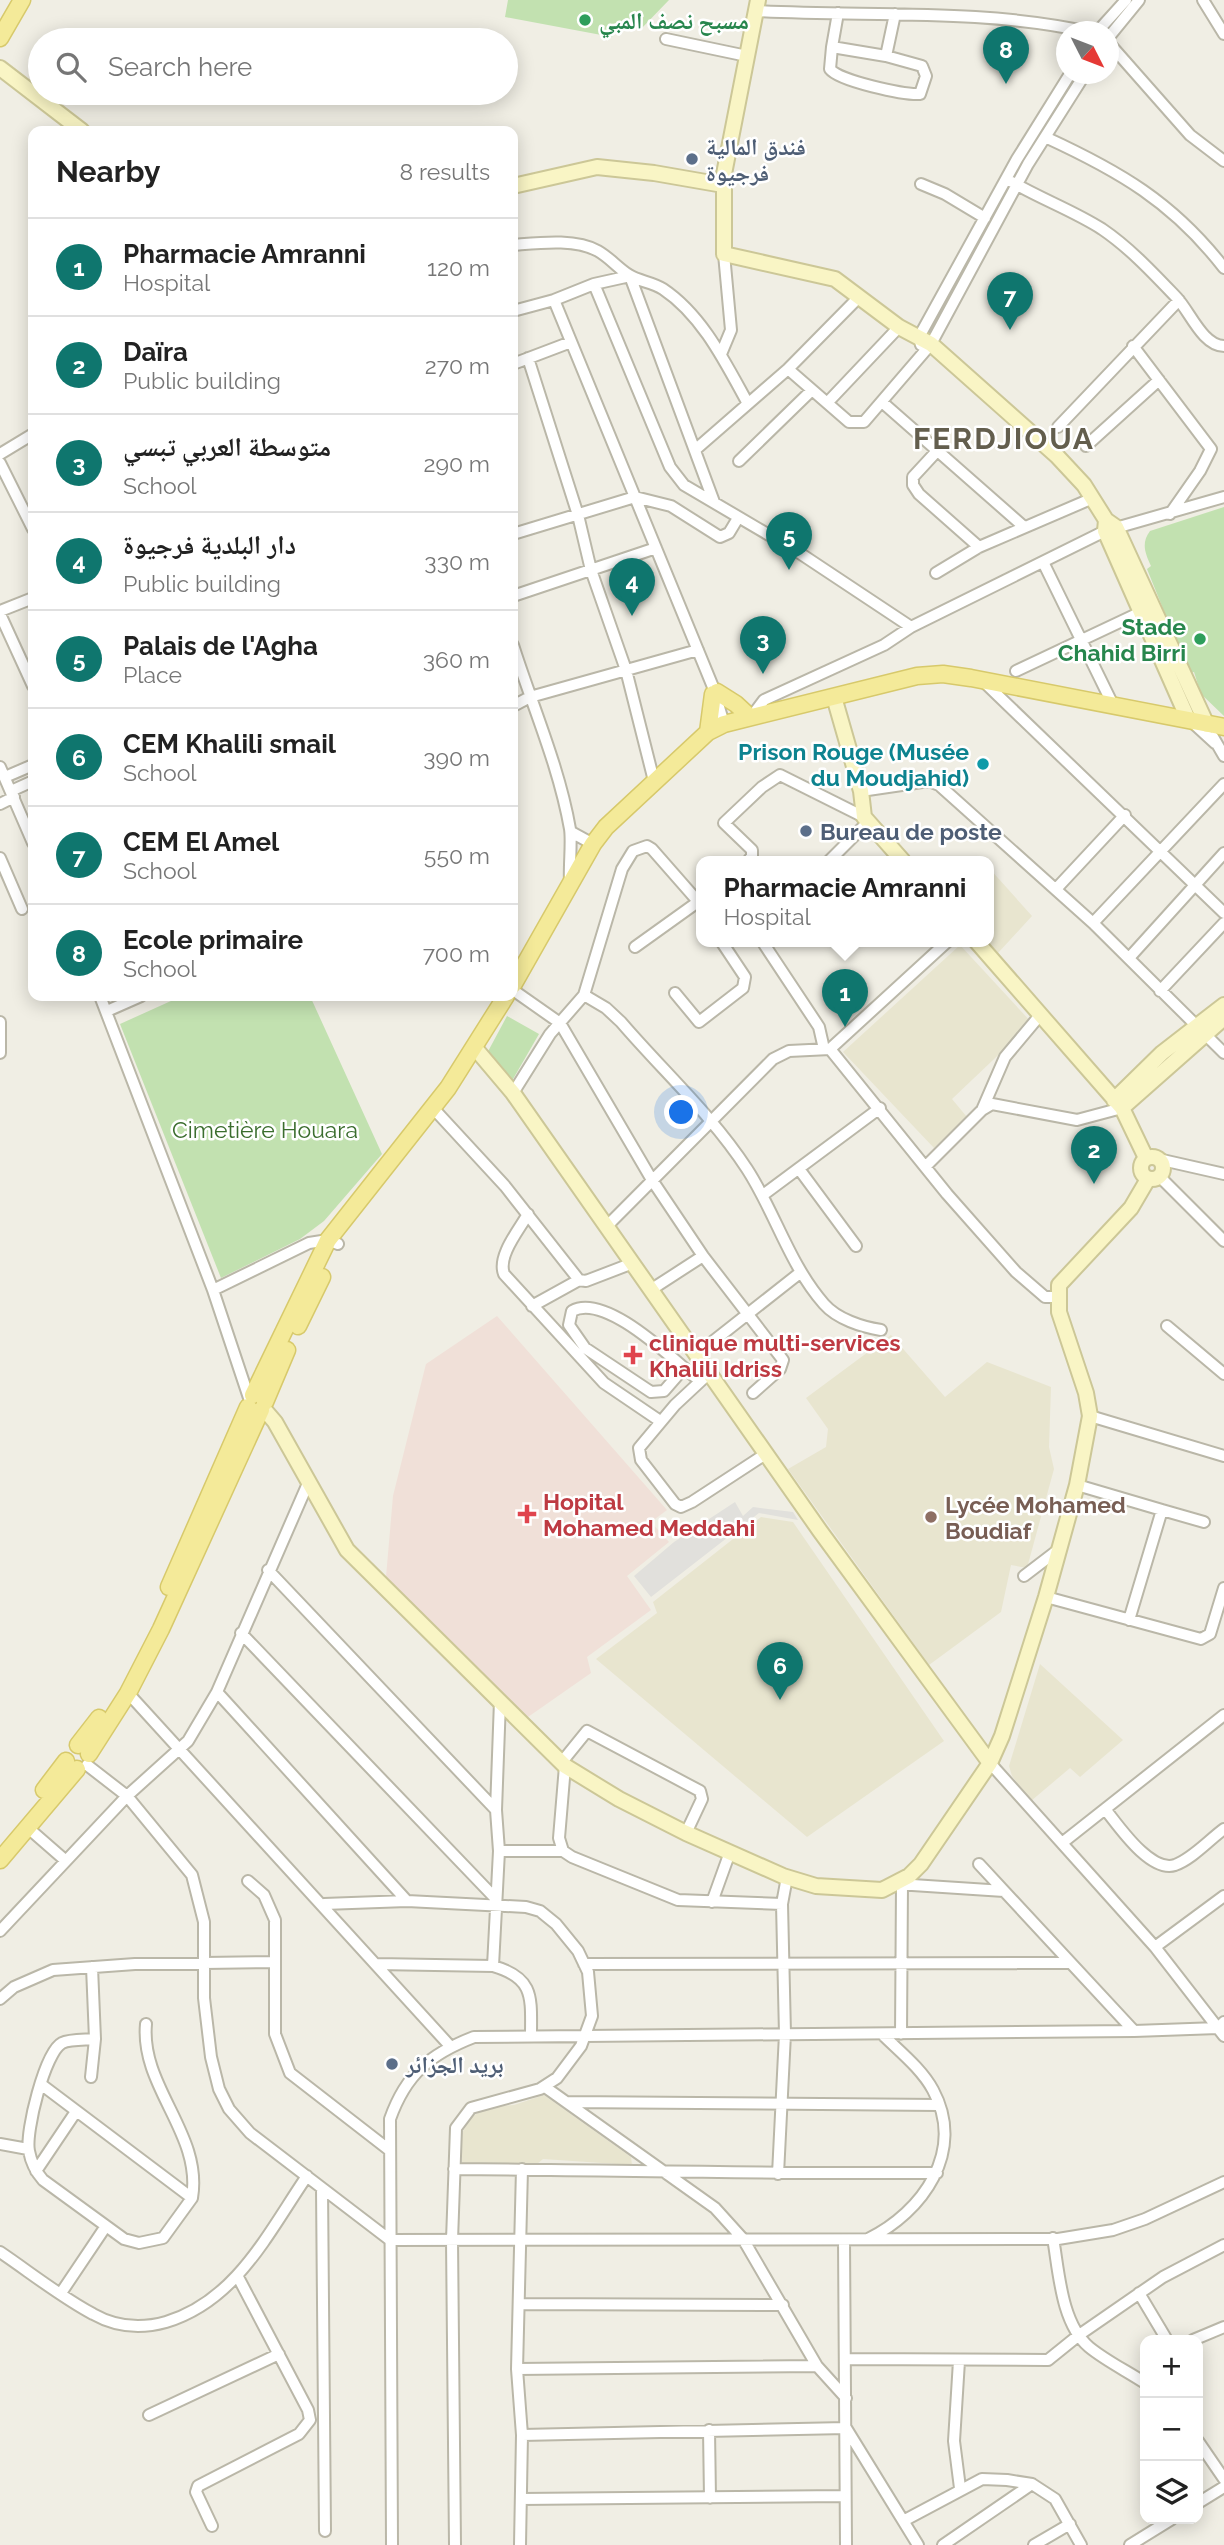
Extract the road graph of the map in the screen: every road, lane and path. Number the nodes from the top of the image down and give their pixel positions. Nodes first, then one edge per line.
1 (22, 0) edge
2 (1126, 0) edge
3 (1139, 0) edge
4 (1203, 0) edge
5 (757, 6) edge
6 (853, 6) edge
7 (838, 13) junction
8 (895, 14) junction
9 (1107, 21) edge
10 (1056, 26) edge
11 (1119, 26) edge
12 (1224, 34) edge
13 (0, 38) edge
14 (666, 39) dead end
15 (832, 47) junction
16 (1119, 53) edge
17 (747, 56) junction
18 (886, 56) junction
19 (0, 68) edge
20 (1064, 84) edge
21 (1079, 84) edge
22 (28, 90) edge
23 (48, 105) edge
24 (75, 126) edge
25 (1045, 136) junction
26 (1224, 162) edge
27 (1006, 179) junction
28 (921, 184) dead end
29 (518, 185) edge
30 (1017, 185) junction
31 (723, 186) junction
32 (985, 218) junction
33 (518, 245) edge
34 (724, 254) junction
35 (1224, 268) edge
36 (631, 276) junction
37 (594, 284) junction
38 (859, 298) junction
39 (555, 300) junction
40 (1179, 300) junction
41 (518, 310) edge
42 (899, 327) junction
43 (571, 342) junction
44 (924, 344) junction
45 (1133, 346) junction
46 (1224, 346) edge
47 (721, 354) junction
48 (528, 358) junction
49 (518, 362) edge
50 (788, 369) junction
51 (1159, 380) junction
52 (812, 390) junction
53 (747, 402) junction
54 (828, 402) junction
55 (882, 402) junction
56 (1059, 427) dead end
57 (28, 438) edge
58 (1086, 446) dead end
59 (695, 450) junction
60 (937, 451) junction
61 (0, 454) edge
62 (739, 461) dead end
63 (0, 463) edge
64 (635, 497) junction
65 (1224, 497) edge
66 (1093, 498) junction
67 (714, 502) junction
68 (1170, 514) junction
69 (578, 515) junction
70 (738, 518) junction
71 (28, 519) edge
72 (1023, 526) junction
73 (1109, 526) junction
74 (518, 533) edge
75 (978, 547) junction
76 (656, 548) junction
77 (1043, 562) junction
78 (591, 570) junction
79 (936, 573) dead end
80 (518, 594) edge
81 (28, 600) edge
82 (0, 612) edge
83 (1140, 612) junction
84 (911, 627) junction
85 (1079, 641) junction
86 (698, 650) junction
87 (518, 660) edge
88 (626, 670) junction
89 (1016, 671) dead end
90 (28, 675) edge
91 (983, 681) junction
92 (714, 691) junction
93 (530, 697) junction
94 (834, 697) junction
95 (518, 703) edge
96 (1114, 708) junction
97 (741, 719) junction
98 (1188, 719) junction
99 (1207, 725) junction
100 (1224, 727) edge
101 (708, 732) junction
102 (1215, 743) junction
103 (1224, 755) edge
104 (28, 766) edge
105 (2, 772) edge
106 (654, 781) junction
107 (28, 784) edge
108 (1224, 784) edge
109 (861, 792) junction
110 (12, 794) junction
111 (0, 804) edge
112 (1125, 815) junction
113 (866, 820) junction
114 (28, 831) edge
115 (571, 832) junction
116 (593, 844) junction
117 (1160, 850) junction
118 (1224, 853) edge
119 (750, 856) edge
120 (834, 856) edge
121 (898, 856) edge
122 (0, 858) edge
123 (570, 882) junction
124 (1194, 884) junction
125 (1056, 889) junction
126 (696, 898) edge
127 (696, 906) edge
128 (22, 909) dead end
129 (1224, 913) edge
130 (1093, 923) junction
131 (1224, 923) edge
132 (635, 947) dead end
133 (725, 947) edge
134 (766, 947) edge
135 (941, 947) edge
136 (981, 947) edge
137 (1129, 958) junction
138 (518, 976) edge
139 (1160, 991) junction
140 (675, 993) dead end
141 (518, 994) edge
142 (584, 995) junction
143 (102, 1001) edge
144 (130, 1001) edge
145 (503, 1001) edge
146 (1224, 1005) edge
147 (107, 1011) junction
148 (1041, 1014) junction
149 (1224, 1018) edge
150 (0, 1022) edge
151 (560, 1023) junction
152 (1202, 1029) junction
153 (475, 1048) junction
154 (827, 1049) junction
155 (0, 1053) edge
156 (1224, 1053) edge
157 (513, 1093) junction
158 (1118, 1104) junction
159 (433, 1108) junction
160 (880, 1108) junction
161 (982, 1110) junction
162 (710, 1122) junction
163 (1152, 1158) junction
164 (926, 1166) junction
165 (799, 1168) junction
166 (1224, 1174) edge
167 (1154, 1178) junction
168 (652, 1180) junction
169 (762, 1195) junction
170 (528, 1214) junction
171 (606, 1227) junction
172 (1224, 1241) edge
173 (333, 1242) junction
174 (856, 1246) dead end
175 (703, 1256) junction
176 (633, 1263) junction
177 (801, 1272) junction
178 (579, 1280) junction
179 (652, 1289) junction
180 (213, 1290) junction
181 (1056, 1297) junction
182 (532, 1306) junction
183 (748, 1315) junction
184 (1167, 1326) dead end
185 (881, 1330) dead end
186 (697, 1354) junction
187 (684, 1368) junction
188 (1224, 1374) edge
189 (705, 1377) junction
190 (752, 1393) dead end
191 (257, 1403) junction
192 (1090, 1416) junction
193 (660, 1421) junction
194 (767, 1453) junction
195 (1224, 1456) edge
196 (309, 1481) junction
197 (1077, 1485) junction
198 (1162, 1510) junction
199 (1204, 1522) dead end
200 (1058, 1550) junction
201 (268, 1570) junction
202 (1024, 1576) dead end
203 (1224, 1588) edge
204 (1046, 1597) junction
205 (1129, 1620) junction
206 (241, 1633) junction
207 (217, 1692) junction
208 (128, 1693) junction
209 (500, 1701) junction
210 (1224, 1715) edge
211 (182, 1749) junction
212 (79, 1759) junction
213 (990, 1763) junction
214 (563, 1764) junction
215 (127, 1796) junction
216 (1105, 1808) junction
217 (496, 1810) junction
218 (27, 1827) junction
219 (1224, 1829) edge
220 (686, 1833) junction
221 (1062, 1843) junction
222 (0, 1845) edge
223 (499, 1851) junction
224 (564, 1852) junction
225 (730, 1852) junction
226 (0, 1860) edge
227 (66, 1860) junction
228 (979, 1864) dead end
229 (787, 1877) junction
230 (248, 1881) dead end
231 (899, 1884) junction
232 (1004, 1891) junction
233 (1224, 1896) edge
234 (407, 1901) junction
235 (495, 1902) junction
236 (712, 1902) junction
237 (324, 1904) junction
238 (782, 1904) junction
239 (0, 1931) edge
240 (1155, 1947) junction
241 (273, 1962) junction
242 (901, 1962) junction
243 (203, 1963) junction
244 (1068, 1963) junction
245 (584, 1964) junction
246 (782, 1964) junction
247 (377, 1965) junction
248 (493, 1966) junction
249 (92, 1967) junction
250 (0, 1999) edge
251 (146, 2024) dead end
252 (1222, 2029) edge
253 (1134, 2031) junction
254 (785, 2034) junction
255 (882, 2034) junction
256 (901, 2034) junction
257 (531, 2036) junction
258 (585, 2036) junction
259 (95, 2039) junction
260 (450, 2046) junction
261 (90, 2077) dead end
262 (41, 2085) junction
263 (545, 2087) junction
264 (567, 2102) junction
265 (782, 2105) junction
266 (939, 2105) junction
267 (75, 2113) junction
268 (0, 2144) edge
269 (28, 2149) junction
270 (388, 2150) junction
271 (454, 2169) junction
272 (522, 2169) junction
273 (664, 2170) junction
274 (36, 2171) junction
275 (937, 2173) junction
276 (779, 2174) junction
277 (307, 2176) junction
278 (1224, 2182) edge
279 (322, 2188) junction
280 (192, 2198) junction
281 (106, 2226) junction
282 (1053, 2238) junction
283 (743, 2239) junction
284 (390, 2240) junction
285 (452, 2240) junction
286 (521, 2240) junction
287 (844, 2240) junction
288 (865, 2240) junction
289 (1224, 2245) edge
290 (0, 2252) edge
291 (238, 2277) junction
292 (61, 2293) junction
293 (1139, 2293) junction
294 (521, 2304) junction
295 (783, 2305) junction
296 (1224, 2327) edge
297 (1079, 2335) junction
298 (1164, 2335) edge
299 (1203, 2336) edge
300 (279, 2354) junction
301 (845, 2359) junction
302 (959, 2361) junction
303 (817, 2367) junction
304 (517, 2369) junction
305 (1140, 2380) edge
306 (846, 2398) junction
307 (149, 2415) dead end
308 (846, 2428) junction
309 (709, 2430) junction
310 (522, 2435) junction
311 (1203, 2448) edge
312 (1224, 2479) edge
313 (1031, 2484) junction
314 (1224, 2487) edge
315 (960, 2488) junction
316 (845, 2496) junction
317 (710, 2498) junction
318 (521, 2500) junction
319 (1203, 2500) edge
320 (905, 2520) junction
321 (1164, 2524) edge
322 (1070, 2525) junction
323 (212, 2526) dead end
324 (325, 2531) dead end
325 (392, 2545) edge
326 (455, 2545) edge
327 (520, 2545) edge
328 (846, 2545) edge
329 (918, 2545) edge
330 (943, 2545) edge
331 (1034, 2545) edge
332 (1081, 2545) edge
333 (1130, 2545) edge

1 - 13 main road
2 - 9 street
3 - 11 street
4 - 12 street
5 - 7 street
5 - 17 main road
6 - 7 street
6 - 8 street
7 - 15 street
8 - 10 street
8 - 18 street
14 - 17 street
15 - 18 street
15 - 18 street
16 - 26 street
17 - 31 main road
19 - 22 main road
20 - 27 street
21 - 25 street
23 - 24 main road
25 - 30 street
25 - 35 street
27 - 30 street
27 - 32 street
28 - 32 street
29 - 31 main road
30 - 40 street
30 - 44 street
31 - 34 main road
32 - 44 street
33 - 36 street
34 - 38 main road
34 - 47 street
36 - 37 street
36 - 47 street
36 - 59 street
37 - 39 street
37 - 67 street
38 - 42 main road
38 - 50 street
39 - 41 street
39 - 43 street
40 - 45 street
40 - 46 street
42 - 44 main road
42 - 54 street
43 - 48 street
43 - 64 street
44 - 55 street
44 - 66 main road
45 - 51 street
45 - 56 street
47 - 53 street
48 - 49 street
48 - 69 street
50 - 52 street
50 - 53 street
51 - 58 street
51 - 68 street
52 - 54 street
52 - 62 street
53 - 59 street
54 - 55 street
55 - 60 street
57 - 61 street
59 - 67 street
60 - 72 street
60 - 75 street
63 - 71 street
64 - 69 street
64 - 70 street
64 - 76 street
65 - 68 street
66 - 72 street
66 - 73 main road
67 - 70 street
68 - 73 street
69 - 74 street
69 - 78 street
70 - 84 street
72 - 75 street
73 - 77 street
73 - 83 main road
73 - 99 main road
75 - 79 street
76 - 78 street
76 - 86 street
77 - 84 street
77 - 85 street
78 - 80 street
78 - 88 street
81 - 82 street
82 - 90 street
83 - 85 street
83 - 98 main road
84 - 97 street
85 - 89 street
85 - 96 street
86 - 88 street
86 - 92 street
87 - 93 street
88 - 93 street
88 - 106 street
91 - 94 main road
91 - 96 main road
91 - 112 street
92 - 97 street
92 - 97 main road
92 - 101 main road
93 - 95 street
93 - 115 street
94 - 97 main road
94 - 109 main road
96 - 98 main road
97 - 101 main road
98 - 99 main road
98 - 102 street
99 - 100 main road
99 - 102 street
101 - 106 main road
102 - 103 street
104 - 105 street
105 - 110 street
106 - 116 main road
107 - 110 street
108 - 117 street
109 - 113 main road
109 - 125 street
110 - 111 street
110 - 114 street
112 - 117 street
112 - 125 street
113 - 119 street
113 - 120 street
113 - 121 main road
115 - 116 street
115 - 123 street
116 - 123 main road
117 - 124 street
117 - 130 street
118 - 124 street
122 - 128 street
123 - 138 main road
124 - 129 street
124 - 137 street
125 - 130 street
126 - 142 street
127 - 132 street
130 - 137 street
131 - 139 street
133 - 140 street
134 - 154 street
135 - 154 street
136 - 148 main road
137 - 139 street
139 - 152 street
141 - 151 street
142 - 151 street
142 - 162 street
143 - 147 street
144 - 147 street
145 - 153 main road
146 - 152 main road
147 - 180 street
148 - 158 main road
148 - 161 street
149 - 152 main road
150 - 155 street
151 - 157 street
151 - 168 street
152 - 156 street
152 - 158 main road
153 - 157 main road
153 - 159 main road
154 - 160 street
154 - 162 street
157 - 171 main road
158 - 161 street
158 - 163 main road
159 - 170 street
159 - 173 main road
160 - 164 street
160 - 165 street
161 - 164 street
162 - 168 street
162 - 169 street
163 - 166 street
163 - 167 main road
164 - 181 street
165 - 169 street
165 - 174 street
167 - 172 street
167 - 181 main road
168 - 171 street
168 - 175 street
169 - 177 street
170 - 178 street
170 - 182 street
171 - 176 main road
173 - 180 street
173 - 191 main road
175 - 179 street
175 - 183 street
176 - 178 street
176 - 179 main road
177 - 183 street
177 - 185 street
178 - 182 street
179 - 186 main road
180 - 191 street
181 - 192 main road
182 - 193 street
183 - 186 street
183 - 190 street
184 - 188 street
186 - 189 main road
187 - 187 street
187 - 189 street
189 - 193 street
189 - 194 main road
191 - 196 main road
191 - 208 main road
191 - 212 main road
192 - 195 street
192 - 197 main road
193 - 194 street
194 - 213 main road
196 - 201 street
196 - 209 main road
197 - 198 street
197 - 200 main road
198 - 199 street
198 - 205 street
200 - 202 street
200 - 204 main road
201 - 206 street
201 - 217 street
203 - 205 street
204 - 205 street
204 - 213 main road
206 - 207 street
206 - 235 street
207 - 211 street
207 - 234 street
208 - 211 street
208 - 212 main road
209 - 214 main road
209 - 217 street
210 - 216 street
211 - 215 street
211 - 237 street
212 - 215 street
212 - 218 main road
212 - 222 main road
213 - 221 street
213 - 231 main road
214 - 220 main road
214 - 220 street
214 - 224 street
215 - 227 street
215 - 243 street
216 - 219 street
216 - 221 street
217 - 223 street
218 - 226 main road
218 - 227 street
220 - 225 main road
221 - 240 street
223 - 224 street
223 - 235 street
224 - 236 street
225 - 229 main road
225 - 236 street
227 - 239 street
228 - 232 street
229 - 231 main road
229 - 238 street
230 - 241 street
231 - 232 street
231 - 242 street
232 - 244 street
233 - 240 street
234 - 235 street
234 - 237 street
235 - 245 street
235 - 248 street
236 - 238 street
237 - 247 street
238 - 246 street
240 - 252 street
241 - 243 street
241 - 270 street
242 - 244 street
242 - 246 street
242 - 256 street
243 - 249 street
243 - 277 street
244 - 253 street
245 - 246 street
245 - 258 street
246 - 254 street
247 - 248 street
247 - 260 street
248 - 257 street
249 - 250 street
249 - 259 street
251 - 280 street
252 - 253 street
253 - 256 street
254 - 255 street
254 - 258 street
254 - 265 street
255 - 256 street
255 - 266 street
257 - 258 street
257 - 260 street
258 - 263 street
259 - 261 street
259 - 262 street
260 - 270 street
262 - 267 street
262 - 269 street
263 - 264 street
263 - 271 street
264 - 265 street
264 - 273 street
265 - 266 street
265 - 276 street
266 - 275 street
267 - 274 street
267 - 280 street
268 - 269 street
269 - 274 street
270 - 284 street
271 - 272 street
271 - 285 street
272 - 273 street
272 - 286 street
273 - 276 street
273 - 283 street
274 - 281 street
275 - 276 street
275 - 288 street
277 - 279 street
277 - 291 street
278 - 282 street
279 - 284 street
279 - 324 street
280 - 281 street
281 - 292 street
282 - 288 street
282 - 297 street
283 - 286 street
283 - 287 street
283 - 295 street
284 - 285 street
284 - 325 street
285 - 286 street
285 - 326 street
286 - 294 street
287 - 288 street
287 - 301 street
289 - 293 street
290 - 292 street
291 - 292 street
291 - 300 street
293 - 297 street
293 - 298 street
294 - 295 street
294 - 304 street
295 - 303 street
296 - 299 street
297 - 302 street
297 - 305 street
300 - 307 street
300 - 323 street
301 - 302 street
301 - 306 street
302 - 315 street
303 - 304 street
303 - 306 street
304 - 310 street
306 - 308 street
308 - 309 street
308 - 316 street
308 - 320 street
309 - 310 street
309 - 317 street
310 - 318 street
311 - 312 street
313 - 315 street
313 - 322 street
313 - 330 street
314 - 319 street
315 - 320 street
316 - 317 street
316 - 328 street
317 - 318 street
318 - 327 street
320 - 329 street
321 - 333 street
322 - 331 street
322 - 332 street

